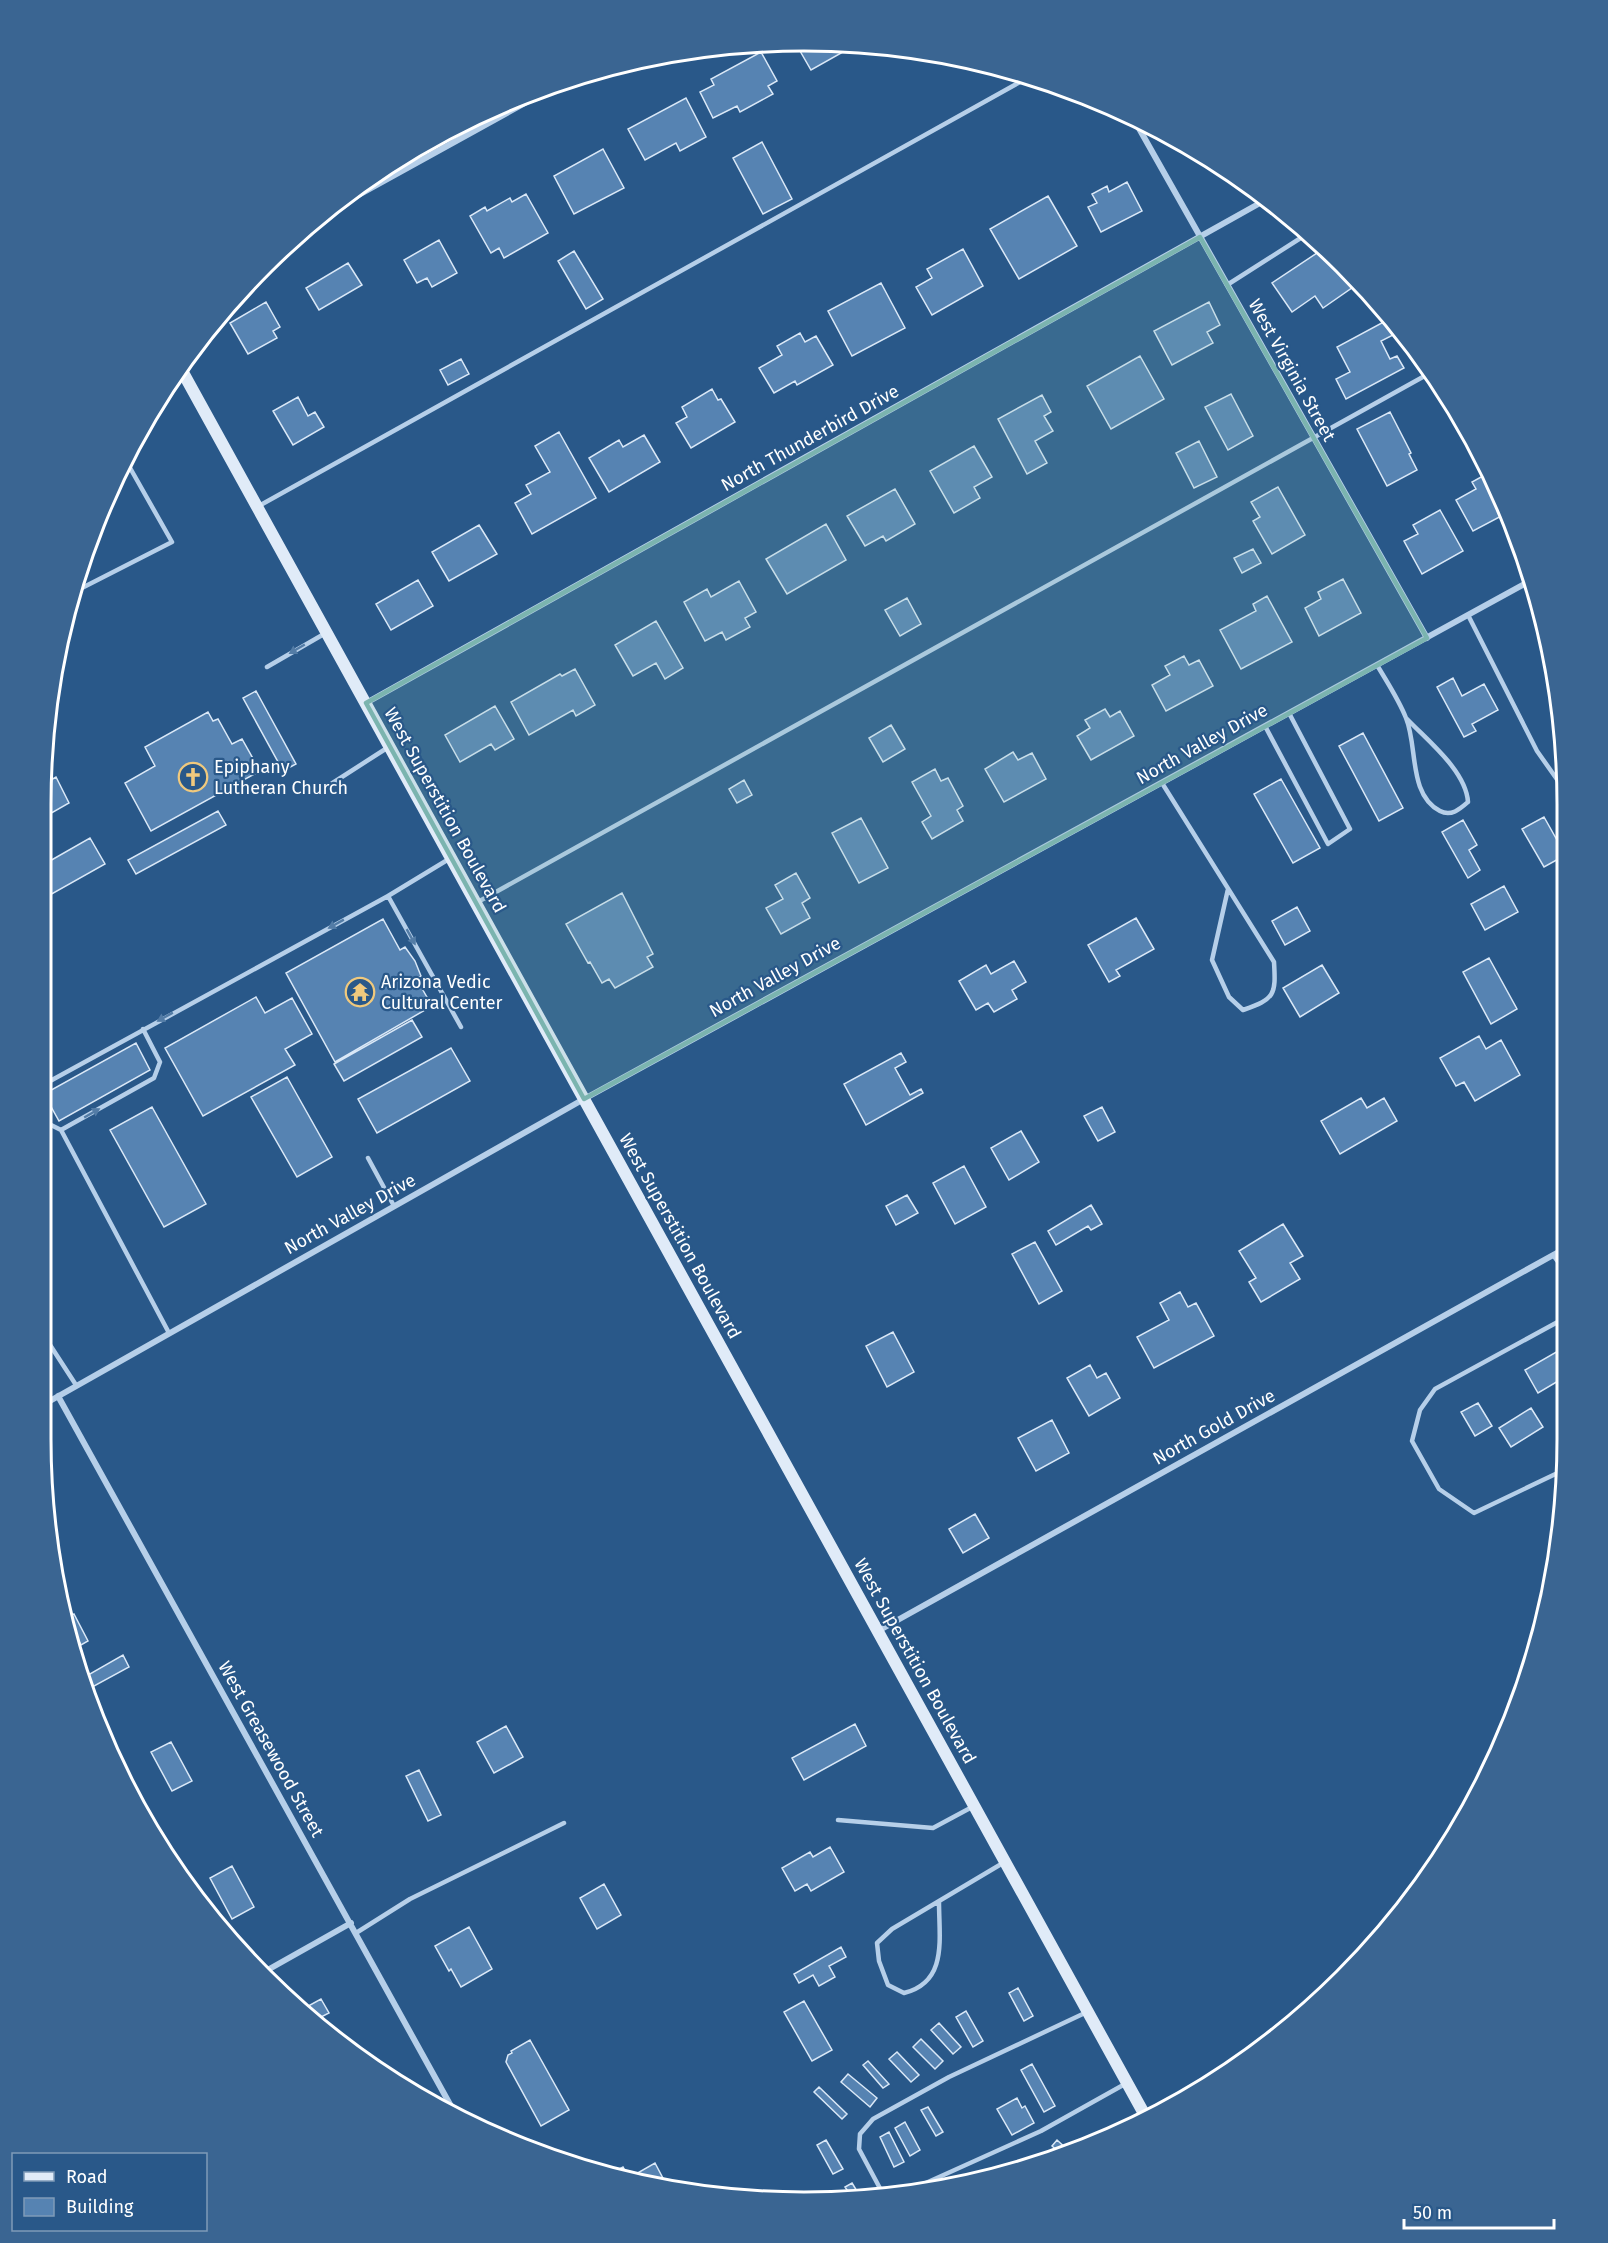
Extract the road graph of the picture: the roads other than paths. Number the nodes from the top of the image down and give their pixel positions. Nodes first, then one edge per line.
1 (1019, 83) edge
2 (517, 108) edge
3 (1140, 131) edge
4 (371, 189) edge
5 (1258, 204) edge
6 (1200, 237) junction
7 (1300, 238) edge
8 (1227, 285) junction
9 (185, 376) edge
10 (1424, 377) edge
11 (1313, 439) junction
12 (130, 468) edge
13 (257, 507) junction
14 (1524, 584) edge
15 (84, 585) edge
16 (1468, 615) junction
17 (327, 632) junction
18 (1426, 638) junction
19 (1377, 665) junction
20 (267, 667) dead end
21 (366, 703) junction
22 (1289, 713) junction
23 (1407, 719) junction
24 (1265, 726) junction
25 (390, 746) junction
26 (1556, 777) edge
27 (1162, 783) junction
28 (331, 784) dead end
29 (452, 858) junction
30 (1228, 889) junction
31 (388, 896) junction
32 (476, 903) junction
33 (461, 1027) dead end
34 (143, 1029) junction
35 (51, 1080) edge
36 (584, 1099) junction
37 (51, 1125) edge
38 (61, 1130) junction
39 (368, 1158) dead end
40 (394, 1206) junction
41 (1557, 1253) edge
42 (1553, 1255) junction
43 (1557, 1260) edge
44 (1557, 1322) edge
45 (169, 1333) junction
46 (51, 1347) edge
47 (76, 1385) junction
48 (58, 1396) junction
49 (51, 1400) edge
50 (1556, 1474) edge
51 (878, 1632) junction
52 (974, 1806) junction
53 (838, 1820) dead end
54 (564, 1823) dead end
55 (1005, 1862) junction
56 (939, 1902) junction
57 (351, 1923) junction
58 (357, 1933) junction
59 (270, 1969) edge
60 (1088, 2012) junction
61 (1127, 2082) junction
62 (448, 2102) edge
63 (1143, 2111) edge
64 (926, 2182) edge
65 (880, 2188) edge

1 - 13 lane
2 - 4 street
3 - 6 street, West Virginia Street
5 - 6 street, North Thunderbird Drive
6 - 8 street, West Virginia Street
6 - 21 street, North Thunderbird Drive
7 - 8 lane
8 - 11 street, West Virginia Street
9 - 13 main road, West Superstition Boulevard
10 - 11 lane
11 - 18 street, West Virginia Street
11 - 32 lane
12 - 15 lane
13 - 17 main road, West Superstition Boulevard
14 - 16 street, North Valley Drive
16 - 18 street, North Valley Drive
16 - 26 lane
17 -> 20 lane
17 - 21 main road, West Superstition Boulevard
18 - 19 street, North Valley Drive
19 - 22 street, North Valley Drive
19 - 23 lane
21 - 25 main road, West Superstition Boulevard
22 - 24 street, North Valley Drive
22 - 24 lane
23 - 23 lane
24 - 27 street, North Valley Drive
25 - 28 lane
25 - 29 main road, West Superstition Boulevard
27 - 30 lane
27 - 36 street, North Valley Drive
29 - 31 lane
29 - 32 main road, West Superstition Boulevard
30 - 30 lane
31 -> 33 lane
31 -> 34 lane
32 - 36 main road, West Superstition Boulevard
34 - 35 lane
38 -> 34 lane
36 - 40 street, North Valley Drive
36 - 51 main road, West Superstition Boulevard
37 - 38 lane
38 - 45 lane
39 - 40 lane
40 - 45 street, North Valley Drive
41 - 42 street, North Gold Drive
42 - 43 lane
42 - 51 street, North Gold Drive
44 - 50 lane
45 - 47 street, North Valley Drive
46 - 47 lane
47 - 48 street, North Valley Drive
48 - 49 street, North Valley Drive
48 - 57 street, West Greasewood Street
51 - 52 main road, West Superstition Boulevard
52 - 53 lane
52 - 55 main road, West Superstition Boulevard
54 - 58 lane
55 - 56 lane
55 - 60 main road, West Superstition Boulevard
56 - 56 lane
57 - 58 street, West Greasewood Street
57 - 59 street
58 - 62 street, West Greasewood Street
60 - 61 main road, West Superstition Boulevard
60 - 65 lane
61 - 63 main road, West Superstition Boulevard
61 - 64 lane

